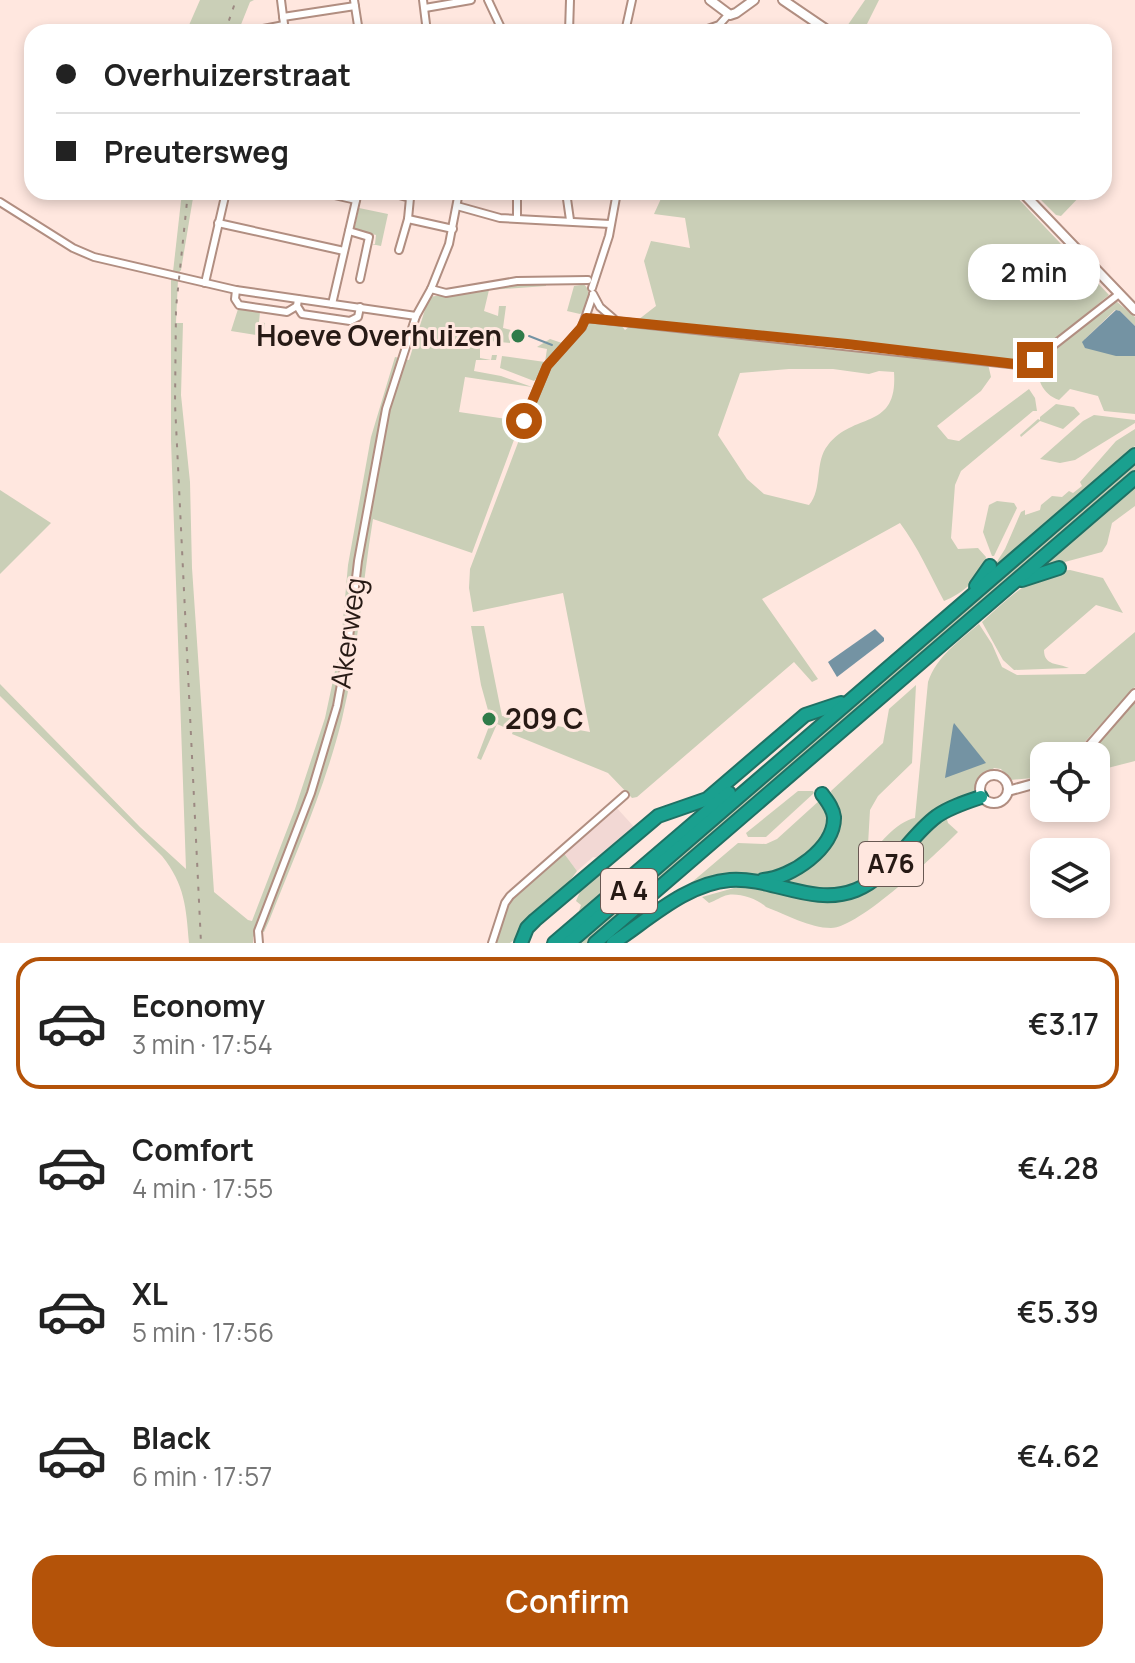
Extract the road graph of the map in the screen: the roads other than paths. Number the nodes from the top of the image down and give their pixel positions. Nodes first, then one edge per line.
1 (281, 0) edge
2 (471, 0) edge
3 (488, 0) edge
4 (570, 0) edge
5 (632, 0) edge
6 (710, 0) edge
7 (754, 0) edge
8 (783, 0) edge
9 (354, 3) edge
10 (424, 4) edge
11 (728, 15) junction
12 (284, 24) edge
13 (287, 24) edge
14 (358, 24) edge
15 (426, 24) edge
16 (499, 24) edge
17 (569, 24) edge
18 (627, 24) edge
19 (720, 24) edge
20 (818, 24) edge
21 (224, 200) edge
22 (356, 200) edge
23 (410, 200) edge
24 (458, 200) edge
25 (517, 200) edge
26 (567, 200) edge
27 (615, 200) edge
28 (1030, 200) edge
29 (0, 202) edge
30 (457, 206) junction
31 (517, 217) junction
32 (408, 219) junction
33 (570, 220) junction
34 (218, 223) junction
35 (610, 224) junction
36 (453, 229) junction
37 (349, 231) junction
38 (399, 250) dead end
39 (344, 251) junction
40 (598, 265) junction
41 (360, 279) dead end
42 (588, 280) junction
43 (205, 283) junction
44 (431, 289) junction
45 (236, 290) junction
46 (593, 292) junction
47 (1119, 294) junction
48 (298, 302) junction
49 (332, 304) junction
50 (1133, 304) edge
51 (360, 307) junction
52 (416, 316) junction
53 (586, 318) junction
54 (615, 320) junction
55 (521, 428) dead end
56 (1135, 455) edge
57 (1135, 478) edge
58 (990, 566) dead end
59 (1059, 568) dead end
60 (1011, 584) junction
61 (968, 599) junction
62 (941, 645) junction
63 (923, 672) dead end
64 (1135, 694) edge
65 (848, 701) junction
66 (824, 708) junction
67 (1093, 742) edge
68 (1030, 783) edge
69 (1007, 787) junction
70 (822, 794) dead end
71 (625, 795) dead end
72 (981, 797) junction
73 (687, 835) junction
74 (726, 880) joint
75 (754, 881) junction
76 (259, 943) edge
77 (492, 943) edge
78 (521, 943) edge
79 (554, 943) edge
80 (569, 943) edge
81 (595, 943) edge
82 (613, 943) edge

1 - 12 street
2 - 10 street
3 - 16 street
4 - 17 street
5 - 18 street
6 - 11 street
7 - 11 street
8 - 20 street
9 - 13 street
9 - 14 street
10 - 15 street
11 - 19 street
21 - 34 street
22 - 37 street
23 - 32 street
24 - 30 street, Akerweg
25 - 31 street
26 - 33 street
27 - 35 street
28 - 47 street
29 - 43 street
30 - 31 street
30 - 36 street, Akerweg
31 - 33 street
32 - 36 street
32 - 38 street
33 - 35 street
34 - 39 street
34 - 43 street
35 - 40 street
36 - 44 street, Akerweg
37 - 39 street
37 - 41 street
39 - 49 street
40 - 42 street
40 - 46 street
42 - 44 street
42 - 46 street
43 - 45 street
44 - 52 street, Akerweg
45 - 48 street
45 - 48 street
46 - 53 street
46 - 54 street
47 - 50 street
47 - 54 street
48 - 49 street
48 - 51 street
49 - 51 street
51 - 52 street
52 - 76 street, Akerweg
53 - 54 street
53 - 55 street
56 - 61 highway
57 - 60 highway
58 - 61 highway
59 - 60 highway
60 - 62 highway
61 - 65 highway
62 - 63 highway
62 - 81 highway, A 4
64 - 67 street
65 - 66 highway
65 - 73 highway
66 - 73 highway
66 - 78 highway
68 - 69 street
69 - 72 street
69 - 72 street
70 - 75 highway, A76
71 - 77 street
72 - 75 highway, A76
73 - 79 highway
73 - 80 highway, A 4
74 - 75 highway, A76
74 - 82 highway, A 4

